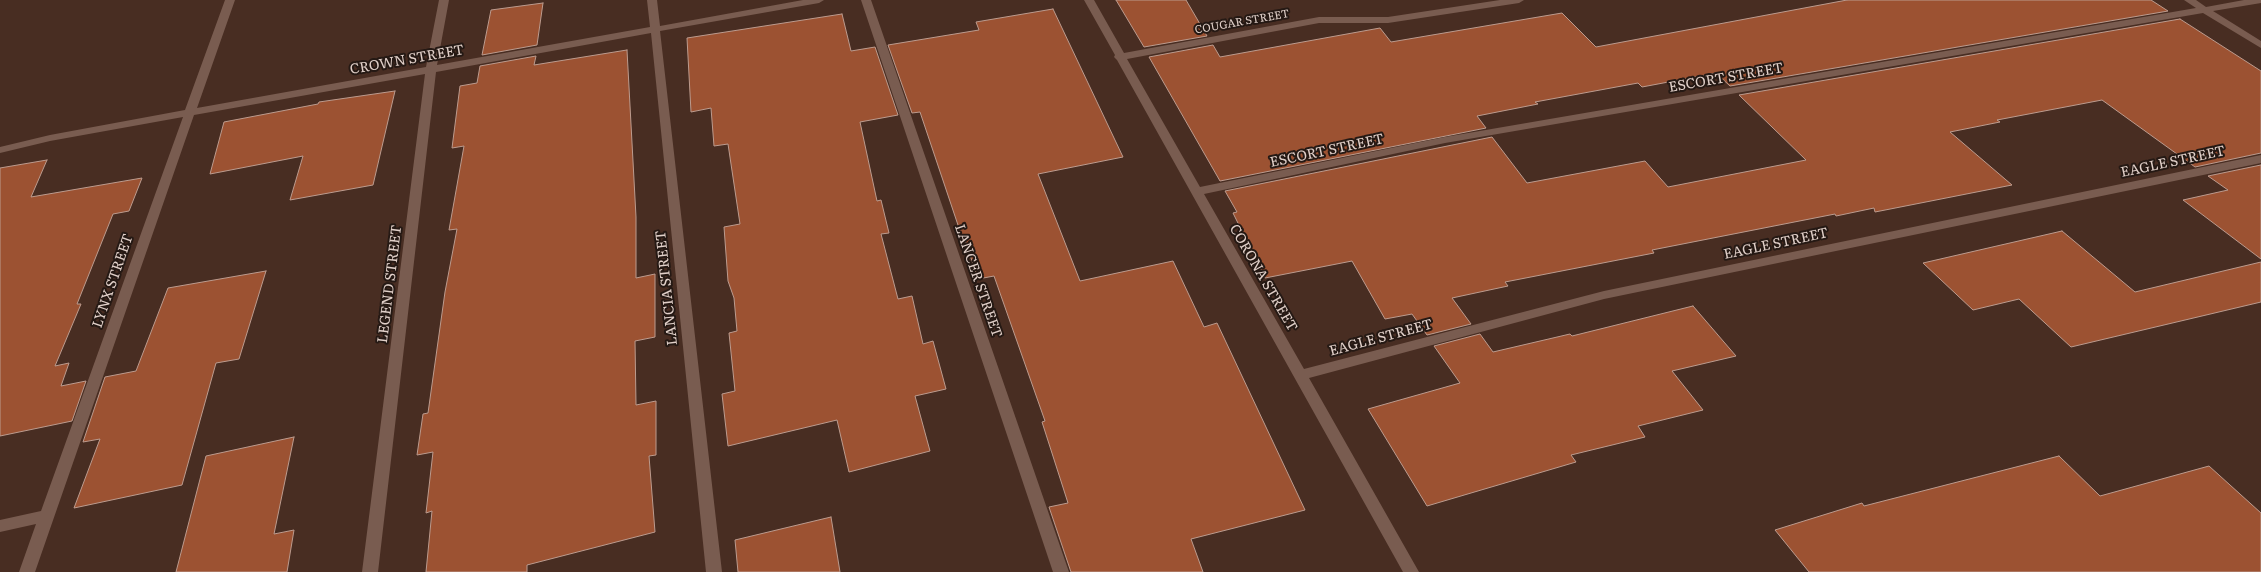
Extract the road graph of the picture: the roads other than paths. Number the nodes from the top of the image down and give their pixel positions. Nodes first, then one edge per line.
1 (230, 0) edge
2 (444, 0) edge
3 (652, 0) edge
4 (819, 0) edge
5 (866, 0) edge
6 (1088, 0) edge
7 (1518, 0) edge
8 (2188, 0) edge
9 (2261, 0) edge
10 (2204, 10) junction
11 (654, 29) junction
12 (2261, 45) edge
13 (1119, 57) junction
14 (431, 69) junction
15 (188, 114) junction
16 (0, 150) edge
17 (2261, 159) edge
18 (1196, 192) junction
19 (1301, 375) junction
20 (46, 516) junction
21 (0, 526) edge
22 (27, 572) edge
23 (370, 572) edge
24 (714, 572) edge
25 (1061, 572) edge
26 (1411, 572) edge

1 - 15 street, LYNX STREET
2 - 14 street, LEGEND STREET
3 - 11 street, LANCIA STREET
4 - 11 street, CROWN STREET
5 - 25 street, LANCER STREET
6 - 13 street, CORONA STREET
7 - 13 street, COUGAR STREET
8 - 10 street
9 - 10 street, ESCORT STREET
10 - 12 street
10 - 18 street, ESCORT STREET
11 - 14 street, CROWN STREET
11 - 24 street, LANCIA STREET
13 - 18 street, CORONA STREET
14 - 15 street, CROWN STREET
14 - 23 street, LEGEND STREET
15 - 16 street, CROWN STREET
15 - 20 street, LYNX STREET
17 - 19 street, EAGLE STREET
18 - 19 street, CORONA STREET
19 - 26 street, CORONA STREET
20 - 21 street
20 - 22 street, LYNX STREET

